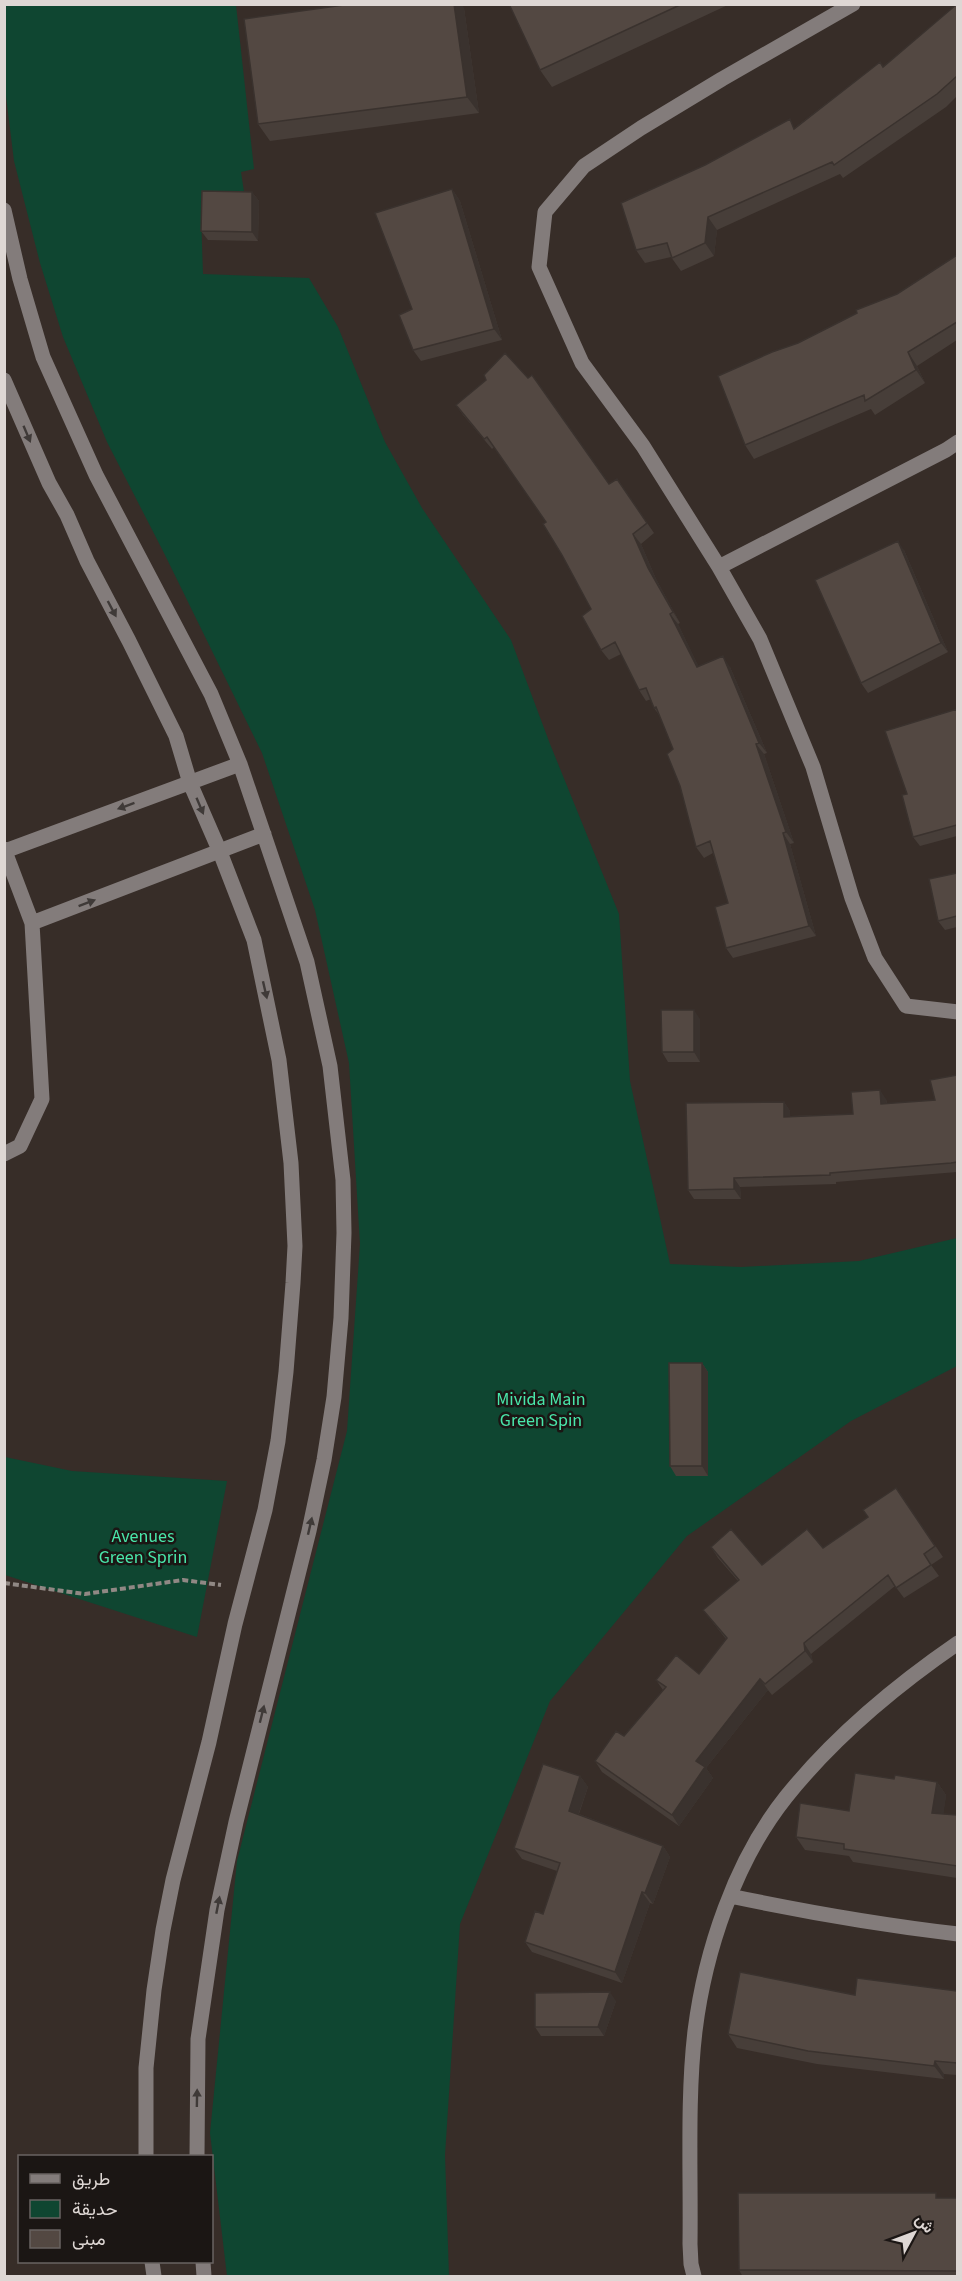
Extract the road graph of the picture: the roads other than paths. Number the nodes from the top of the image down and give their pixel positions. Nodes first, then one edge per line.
1 (854, 4) edge
2 (4, 210) edge
3 (4, 380) edge
4 (957, 442) edge
5 (719, 567) junction
6 (240, 764) junction
7 (190, 783) junction
8 (264, 834) junction
9 (5, 850) edge
10 (220, 852) junction
11 (32, 923) junction
12 (957, 1012) edge
13 (4, 1154) edge
14 (957, 1643) edge
15 (730, 1896) junction
16 (957, 1934) edge
17 (146, 2155) edge
18 (197, 2155) edge
19 (694, 2277) edge

1 - 5 street
2 - 6 street
3 -> 7 street
4 - 5 street
5 - 12 street
6 - 7 street
6 - 8 street
7 -> 9 street
7 -> 10 street
8 - 10 street
18 -> 8 street
9 - 11 street
11 -> 10 street
10 -> 17 street
11 - 13 street
14 - 15 street
15 - 16 street
15 - 19 street

